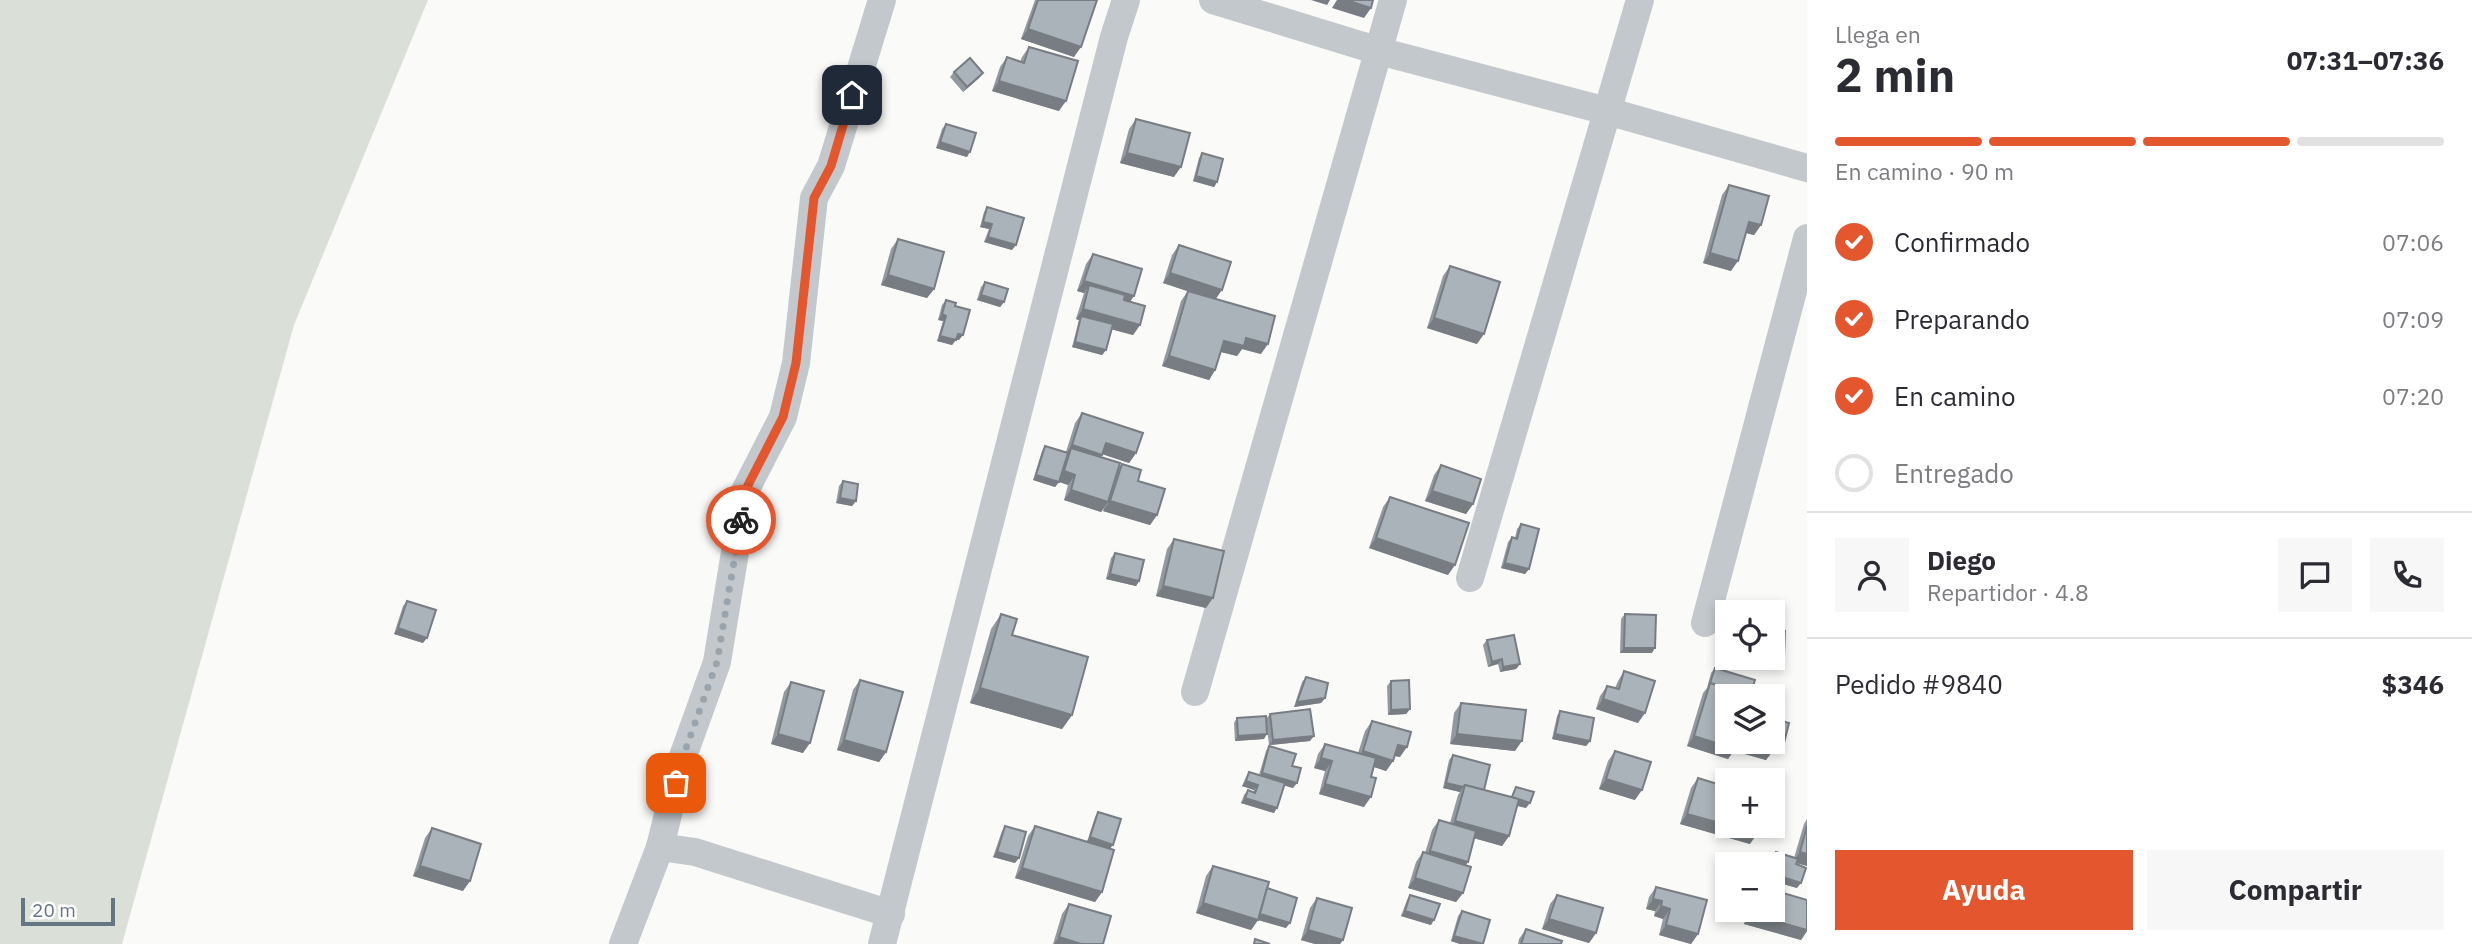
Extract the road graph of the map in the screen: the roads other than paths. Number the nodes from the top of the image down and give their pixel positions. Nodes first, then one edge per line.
1 (882, 0) edge
2 (1126, 0) edge
3 (1213, 0) edge
4 (1393, 0) edge
5 (1640, 0) edge
6 (1379, 51) junction
7 (1607, 111) junction
8 (1807, 169) edge
9 (1807, 238) edge
10 (1470, 578) dead end
11 (1704, 623) dead end
12 (1195, 692) dead end
13 (660, 848) junction
14 (891, 914) junction
15 (623, 944) edge
16 (882, 944) edge

1 - 13 street
2 - 14 street
3 - 6 street
4 - 6 street
5 - 7 street
6 - 7 street
6 - 12 street
7 - 8 street
7 - 10 street
9 - 11 street
13 - 14 street
13 - 15 street
14 - 16 street

